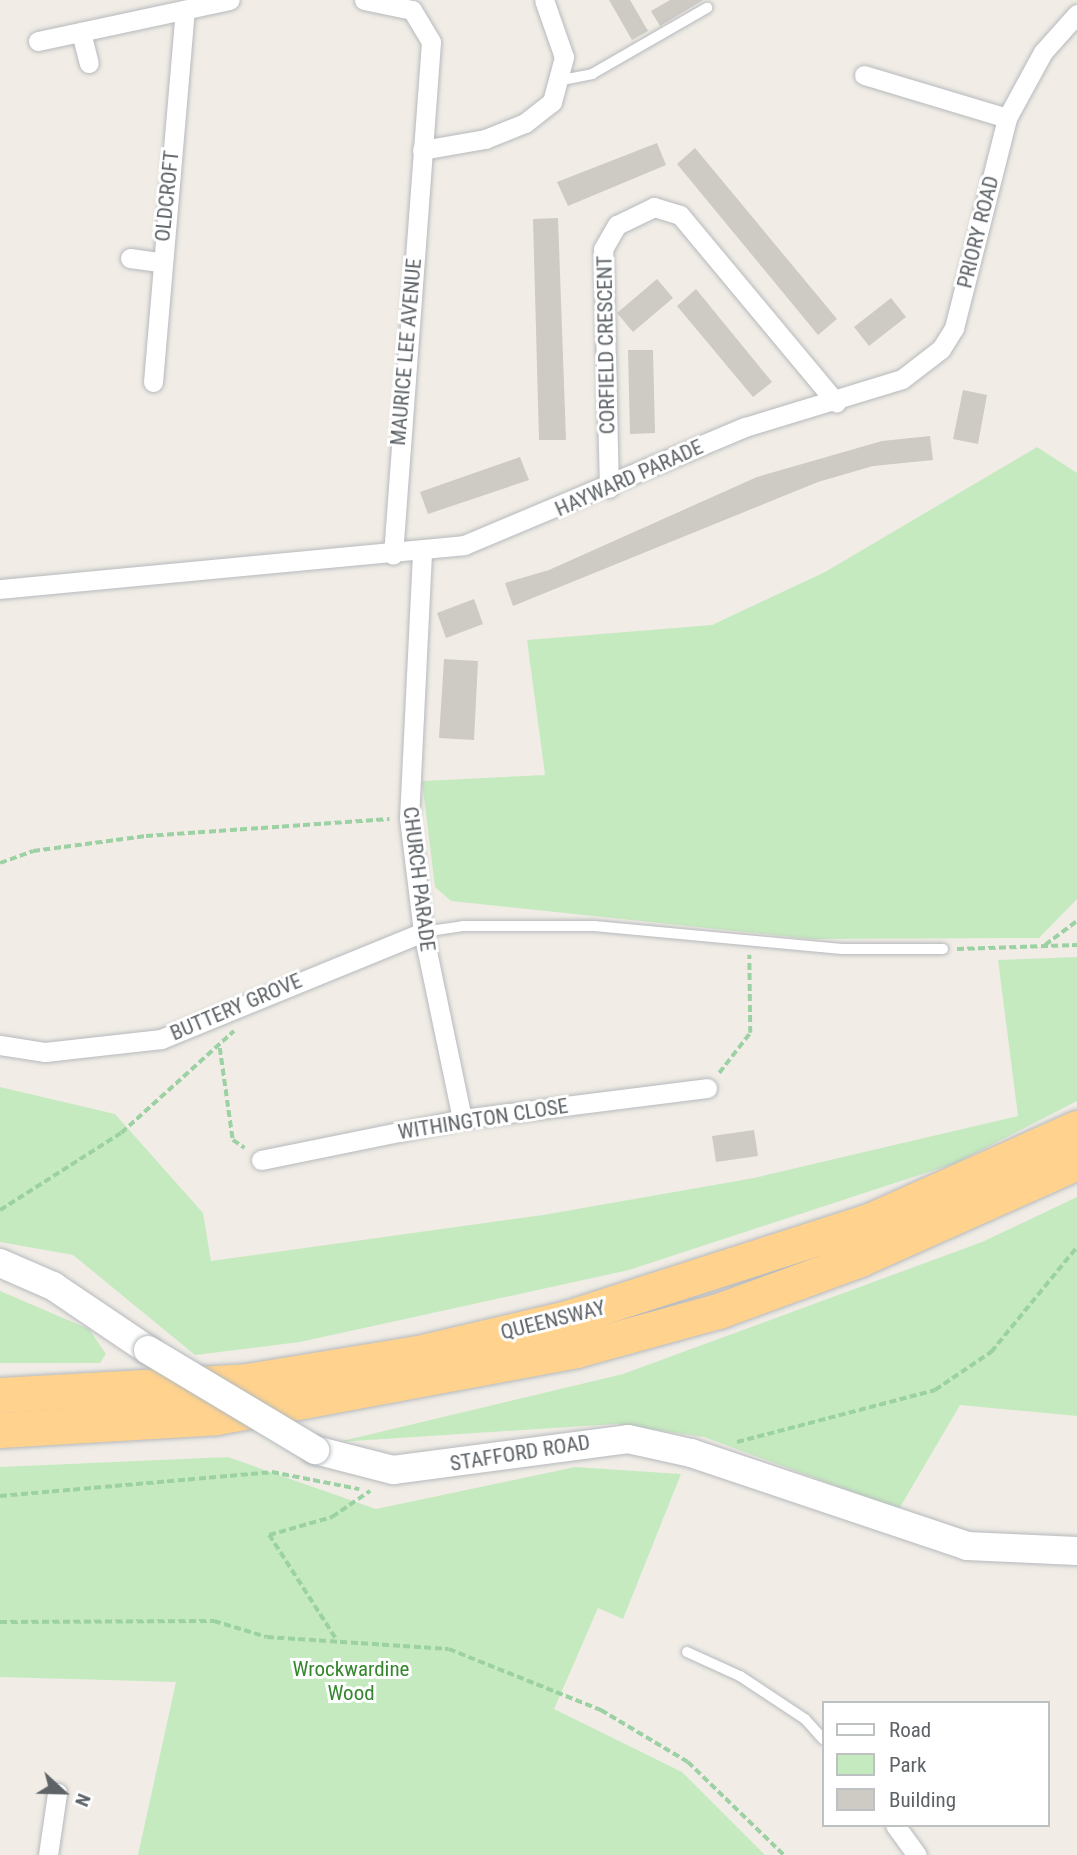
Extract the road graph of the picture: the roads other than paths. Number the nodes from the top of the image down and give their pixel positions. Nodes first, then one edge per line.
1 (230, 0) edge
2 (364, 0) edge
3 (544, 0) edge
4 (707, 8) dead end
5 (185, 10) junction
6 (1077, 14) edge
7 (81, 32) junction
8 (38, 41) dead end
9 (89, 63) dead end
10 (864, 75) dead end
11 (562, 80) junction
12 (1007, 118) junction
13 (422, 150) junction
14 (130, 258) dead end
15 (160, 262) junction
16 (153, 382) dead end
17 (835, 402) junction
18 (609, 488) junction
19 (422, 553) junction
20 (393, 555) junction
21 (0, 589) edge
22 (423, 932) junction
23 (943, 949) road end
24 (0, 1045) edge
25 (707, 1088) road end
26 (462, 1119) junction
27 (1077, 1128) edge
28 (261, 1160) road end
29 (1077, 1162) edge
30 (0, 1262) edge
31 (0, 1395) edge
32 (0, 1430) edge
33 (1077, 1551) edge
34 (687, 1652) dead end
35 (822, 1738) edge
36 (57, 1793) dead end
37 (896, 1827) edge
38 (48, 1855) edge
39 (917, 1855) edge

1 - 5 street
2 - 13 street
3 - 11 street
4 - 11 lane
5 - 7 street
5 - 15 street, OLDCROFT
6 - 12 street, PRIORY ROAD
7 - 8 street
7 - 9 street
10 - 12 street
11 - 13 street
12 - 17 street, PRIORY ROAD
13 - 20 street, MAURICE LEE AVENUE
14 - 15 street
15 - 16 street, OLDCROFT
17 - 18 street, HAYWARD PARADE
17 - 18 street, CORFIELD CRESCENT
18 - 19 street, HAYWARD PARADE
19 - 20 street, HAYWARD PARADE
19 - 22 street, CHURCH PARADE
20 - 21 street
22 - 23 lane
22 - 24 street, BUTTERY GROVE
22 - 26 street, CHURCH PARADE
25 - 26 street, WITHINGTON CLOSE
26 - 28 street, WITHINGTON CLOSE
27 - 31 highway, QUEENSWAY
29 - 32 highway, QUEENSWAY
30 - 33 street, STAFFORD ROAD, bridge
34 - 35 lane
36 - 38 street
37 - 39 street

